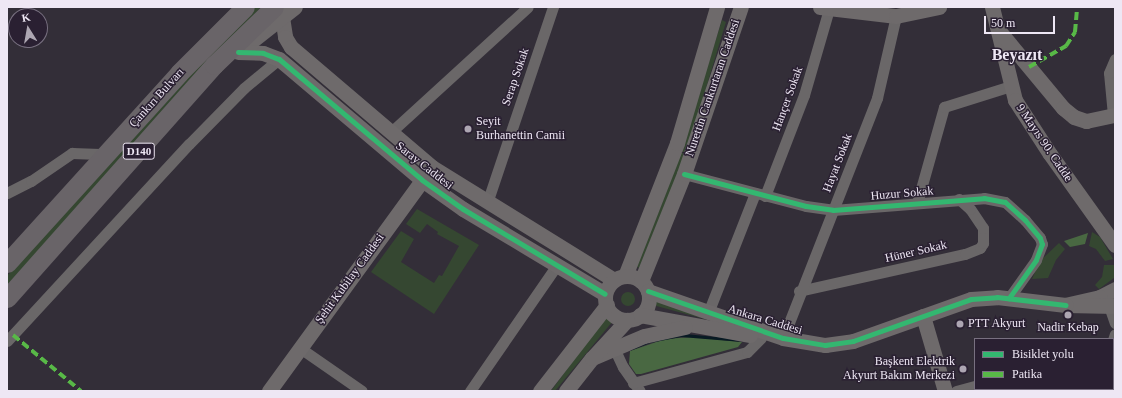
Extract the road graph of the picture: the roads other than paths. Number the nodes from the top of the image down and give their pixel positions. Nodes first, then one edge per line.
1 (245, 7) edge
2 (295, 7) edge
3 (528, 7) edge
4 (553, 7) edge
5 (717, 7) edge
6 (741, 7) edge
7 (939, 7) edge
8 (992, 7) edge
9 (824, 8) edge
10 (278, 12) edge
11 (896, 16) junction
12 (997, 29) junction
13 (238, 52) junction
14 (279, 59) junction
15 (1115, 59) edge
16 (201, 81) junction
17 (1011, 86) junction
18 (1114, 115) edge
19 (391, 132) junction
20 (107, 154) junction
21 (432, 167) junction
22 (684, 174) junction
23 (422, 180) junction
24 (7, 193) edge
25 (760, 195) junction
26 (959, 199) junction
27 (488, 200) junction
28 (917, 203) junction
29 (833, 210) junction
30 (1115, 245) edge
31 (7, 263) edge
32 (557, 265) junction
33 (620, 278) junction
34 (644, 286) junction
35 (1115, 289) edge
36 (799, 291) junction
37 (7, 298) edge
38 (1009, 298) junction
39 (606, 300) junction
40 (1066, 305) junction
41 (1112, 306) edge
42 (923, 316) junction
43 (634, 318) junction
44 (705, 320) junction
45 (1115, 322) edge
46 (761, 338) junction
47 (783, 338) junction
48 (7, 341) edge
49 (300, 348) junction
50 (614, 348) junction
51 (592, 358) junction
52 (974, 386) edge
53 (637, 387) edge
54 (269, 391) edge
55 (362, 391) edge
56 (470, 391) edge
57 (540, 391) edge
58 (566, 391) edge
59 (945, 391) edge
60 (956, 391) edge

1 - 20 highway, Çankırı Bulvarı / D140
2 - 10 street, Çankırı Bulvarı
3 - 19 street
4 - 27 street, Serap Sokak
5 - 33 street, Nurettin Cankurtaran Caddesi
6 - 22 street, Nurettin Cankurtaran Caddesi
7 - 11 street
8 - 12 street, 9 Mayıs 90. Cadde
9 - 11 street
9 - 25 street, Hançer Sokak
10 - 13 street, Çankırı Bulvarı
10 - 16 highway, Çankırı Bulvarı / D140
10 - 19 street, Saray Caddesi
11 - 29 street, Hayat Sokak
12 - 17 street, 9 Mayıs 90. Cadde
12 - 18 street
13 - 14 street, Saray Caddesi
13 - 16 street, Çankırı Bulvarı
14 - 23 street, Saray Caddesi
14 - 48 street
15 - 18 street
16 - 37 highway, Çankırı Bulvarı / D140
17 - 28 street
17 - 30 street, 9 Mayıs 90. Cadde
19 - 21 street, Saray Caddesi
20 - 24 street
20 - 31 highway, Çankırı Bulvarı / D140
21 - 23 street, Şehit Kubilay Caddesi
21 - 27 street, Saray Caddesi
22 - 25 street, Huzur Sokak
22 - 34 street, Nurettin Cankurtaran Caddesi
23 - 32 street, Saray Caddesi
23 - 49 street, Şehit Kubilay Caddesi
25 - 29 street, Huzur Sokak
25 - 44 street, Hançer Sokak
26 - 28 street, Huzur Sokak
26 - 36 street, Hüner Sokak
26 - 38 street, Huzur Sokak
27 - 33 street, Saray Caddesi
28 - 29 street, Huzur Sokak
29 - 36 street, Hayat Sokak
32 - 39 street, Saray Caddesi
32 - 56 street
33 - 34 street
33 - 39 street
34 - 43 street
34 - 44 street, Ankara Caddesi
35 - 40 street
36 - 47 street, Hayat Sokak
38 - 40 street, Ankara Caddesi
38 - 42 street, Ankara Caddesi
39 - 43 street
39 - 57 street
40 - 41 street, Ankara Caddesi
41 - 45 street
42 - 47 street, Ankara Caddesi
42 - 59 street
43 - 44 street, Ankara Caddesi
43 - 51 street
44 - 46 street, Ankara Caddesi
44 - 47 street, Ankara Caddesi
44 - 50 street, Ankara Caddesi
46 - 47 street, Ankara Caddesi
46 - 53 street
49 - 54 street, Şehit Kubilay Caddesi
49 - 55 street
50 - 51 street, Ankara Caddesi
50 - 53 street
51 - 58 street
52 - 60 street

